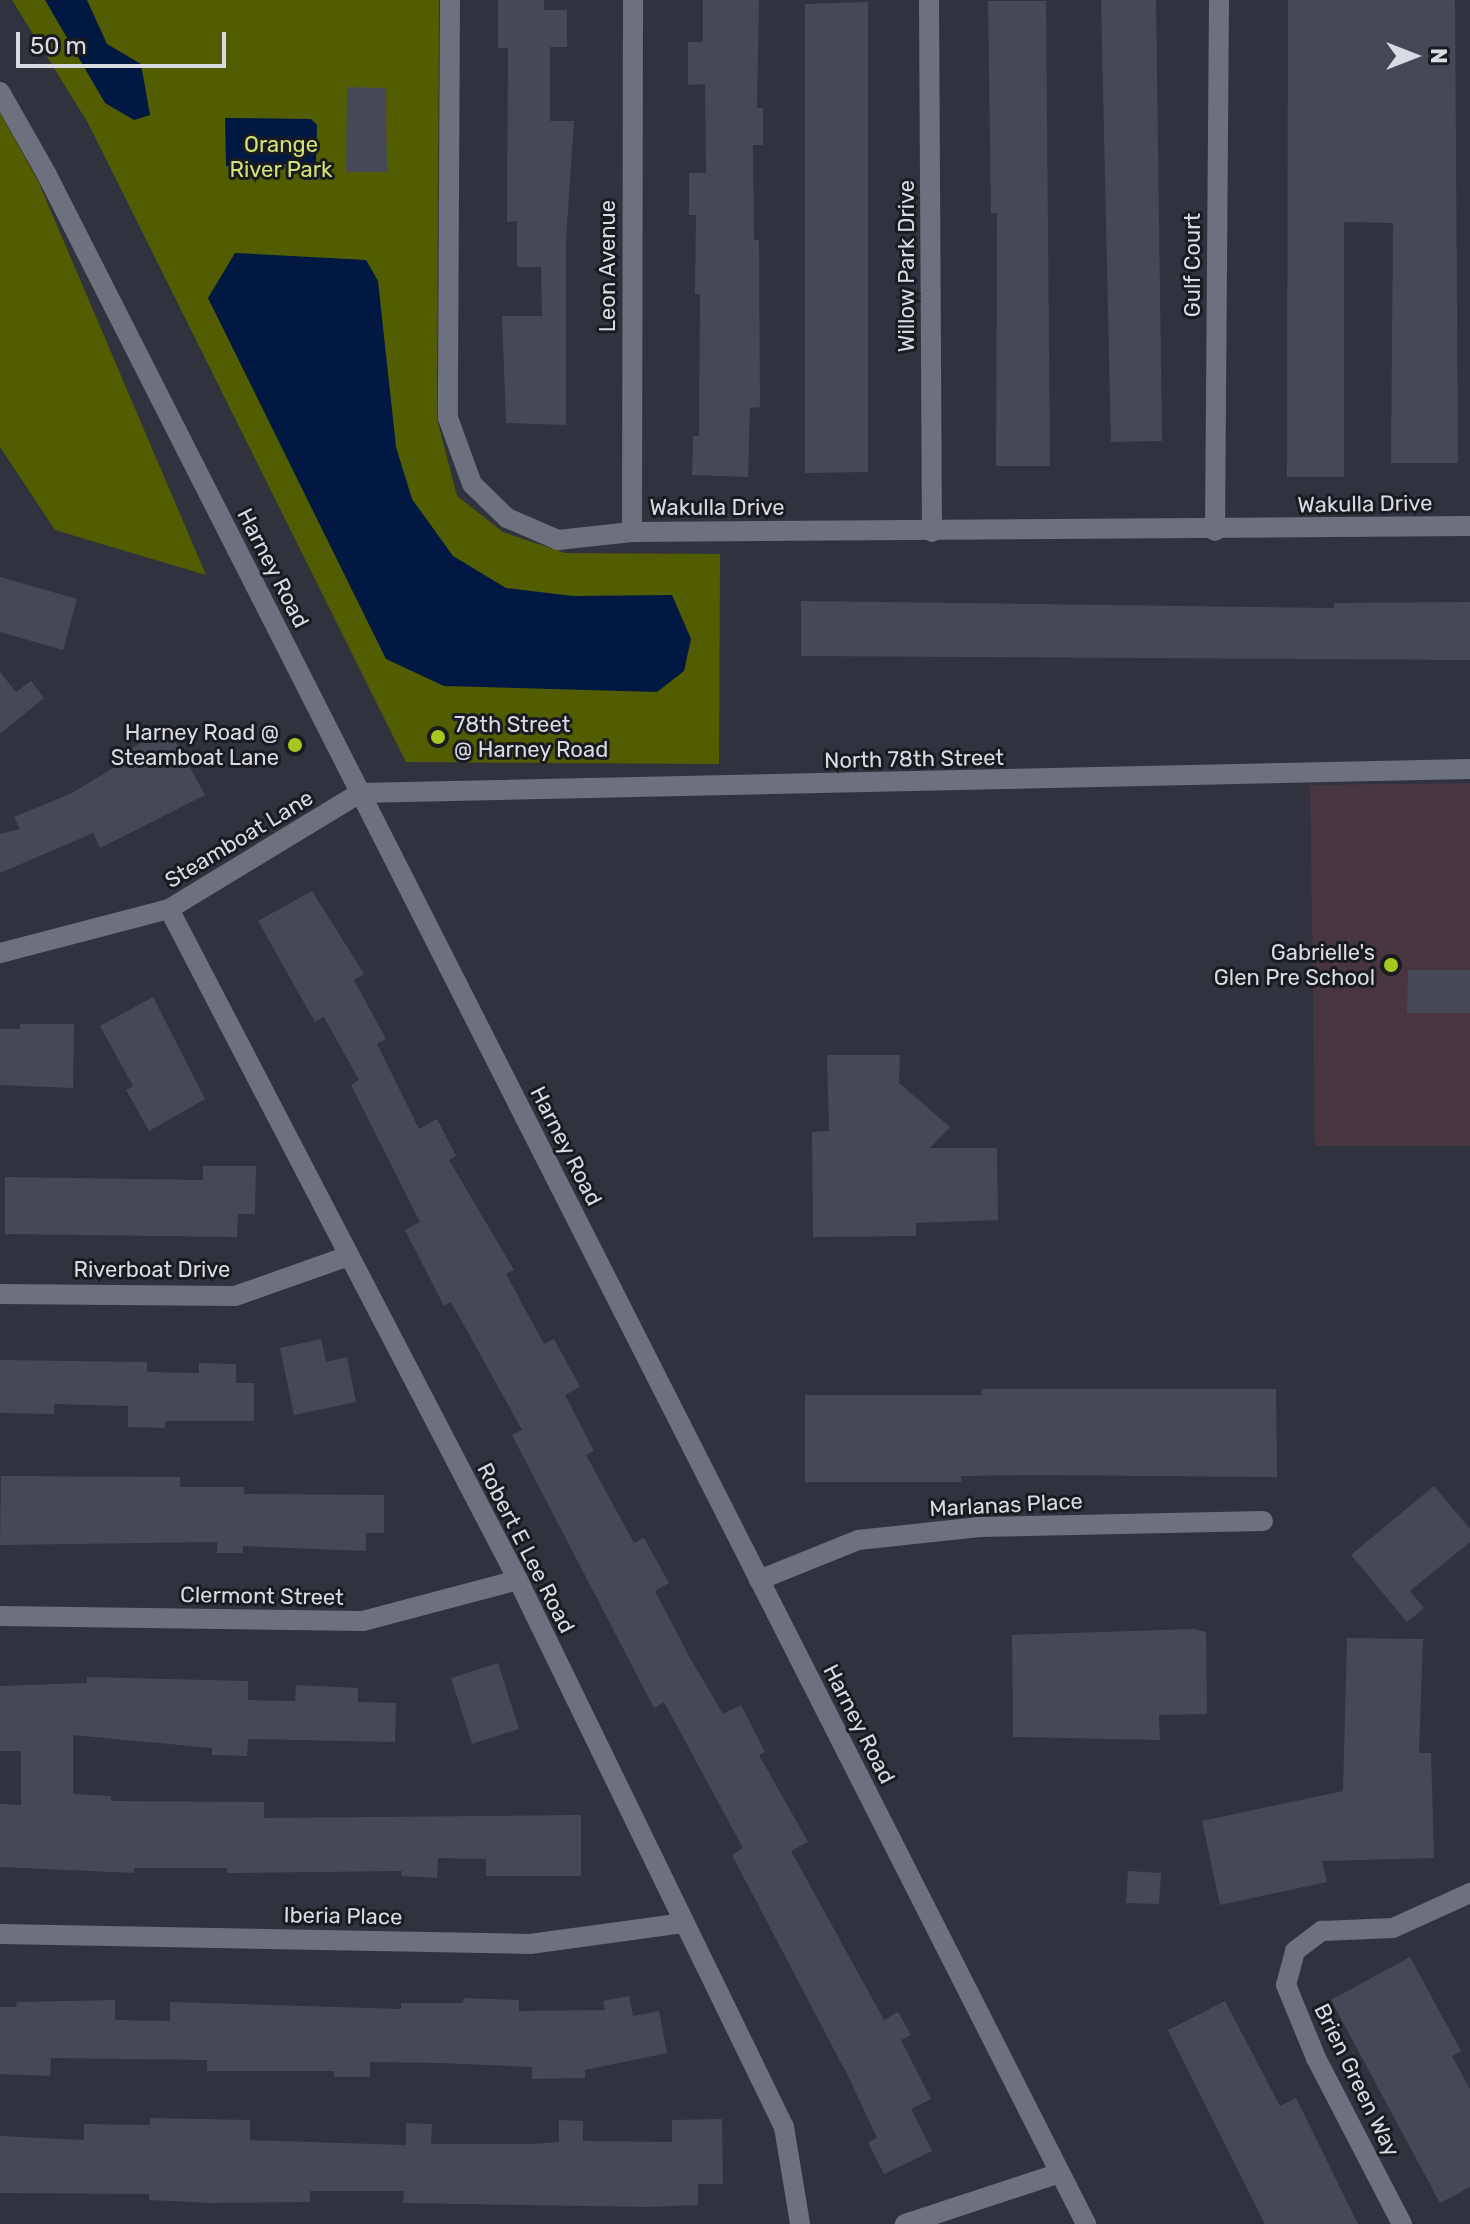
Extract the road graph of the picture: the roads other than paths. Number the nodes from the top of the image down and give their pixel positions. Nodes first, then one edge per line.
1 (450, 0) edge
2 (633, 0) edge
3 (929, 0) edge
4 (1219, 0) edge
5 (0, 92) edge
6 (1470, 526) edge
7 (1215, 531) junction
8 (632, 532) junction
9 (932, 532) junction
10 (1470, 769) edge
11 (360, 793) junction
12 (169, 909) junction
13 (0, 953) edge
14 (346, 1257) junction
15 (0, 1294) edge
16 (1263, 1521) dead end
17 (518, 1580) junction
18 (759, 1580) junction
19 (0, 1616) edge
20 (1470, 1893) edge
21 (683, 1923) junction
22 (0, 1934) edge
23 (1060, 2173) junction
24 (800, 2224) edge
25 (905, 2224) edge
26 (1086, 2224) edge
27 (1402, 2224) edge

1 - 8 street, Wakulla Drive
2 - 8 street, Leon Avenue
3 - 9 street, Willow Park Drive
4 - 7 street, Gulf Court
5 - 11 street, Harney Road
6 - 7 street, Wakulla Drive
7 - 9 street, Wakulla Drive
8 - 9 street, Wakulla Drive
10 - 11 street, North 78th Street
11 - 12 street, Steamboat Lane
11 - 18 street, Harney Road
12 - 13 street, Steamboat Lane
12 - 14 street, Robert E Lee Road
14 - 15 street, Riverboat Drive
14 - 17 street, Robert E Lee Road
16 - 18 street, Marlanas Place
17 - 19 street, Clermont Street
17 - 21 street, Robert E Lee Road
18 - 23 street, Harney Road
20 - 27 street, Brien Green Way
21 - 22 street, Iberia Place
21 - 24 street, Robert E Lee Road
23 - 25 street
23 - 26 street, Harney Road

